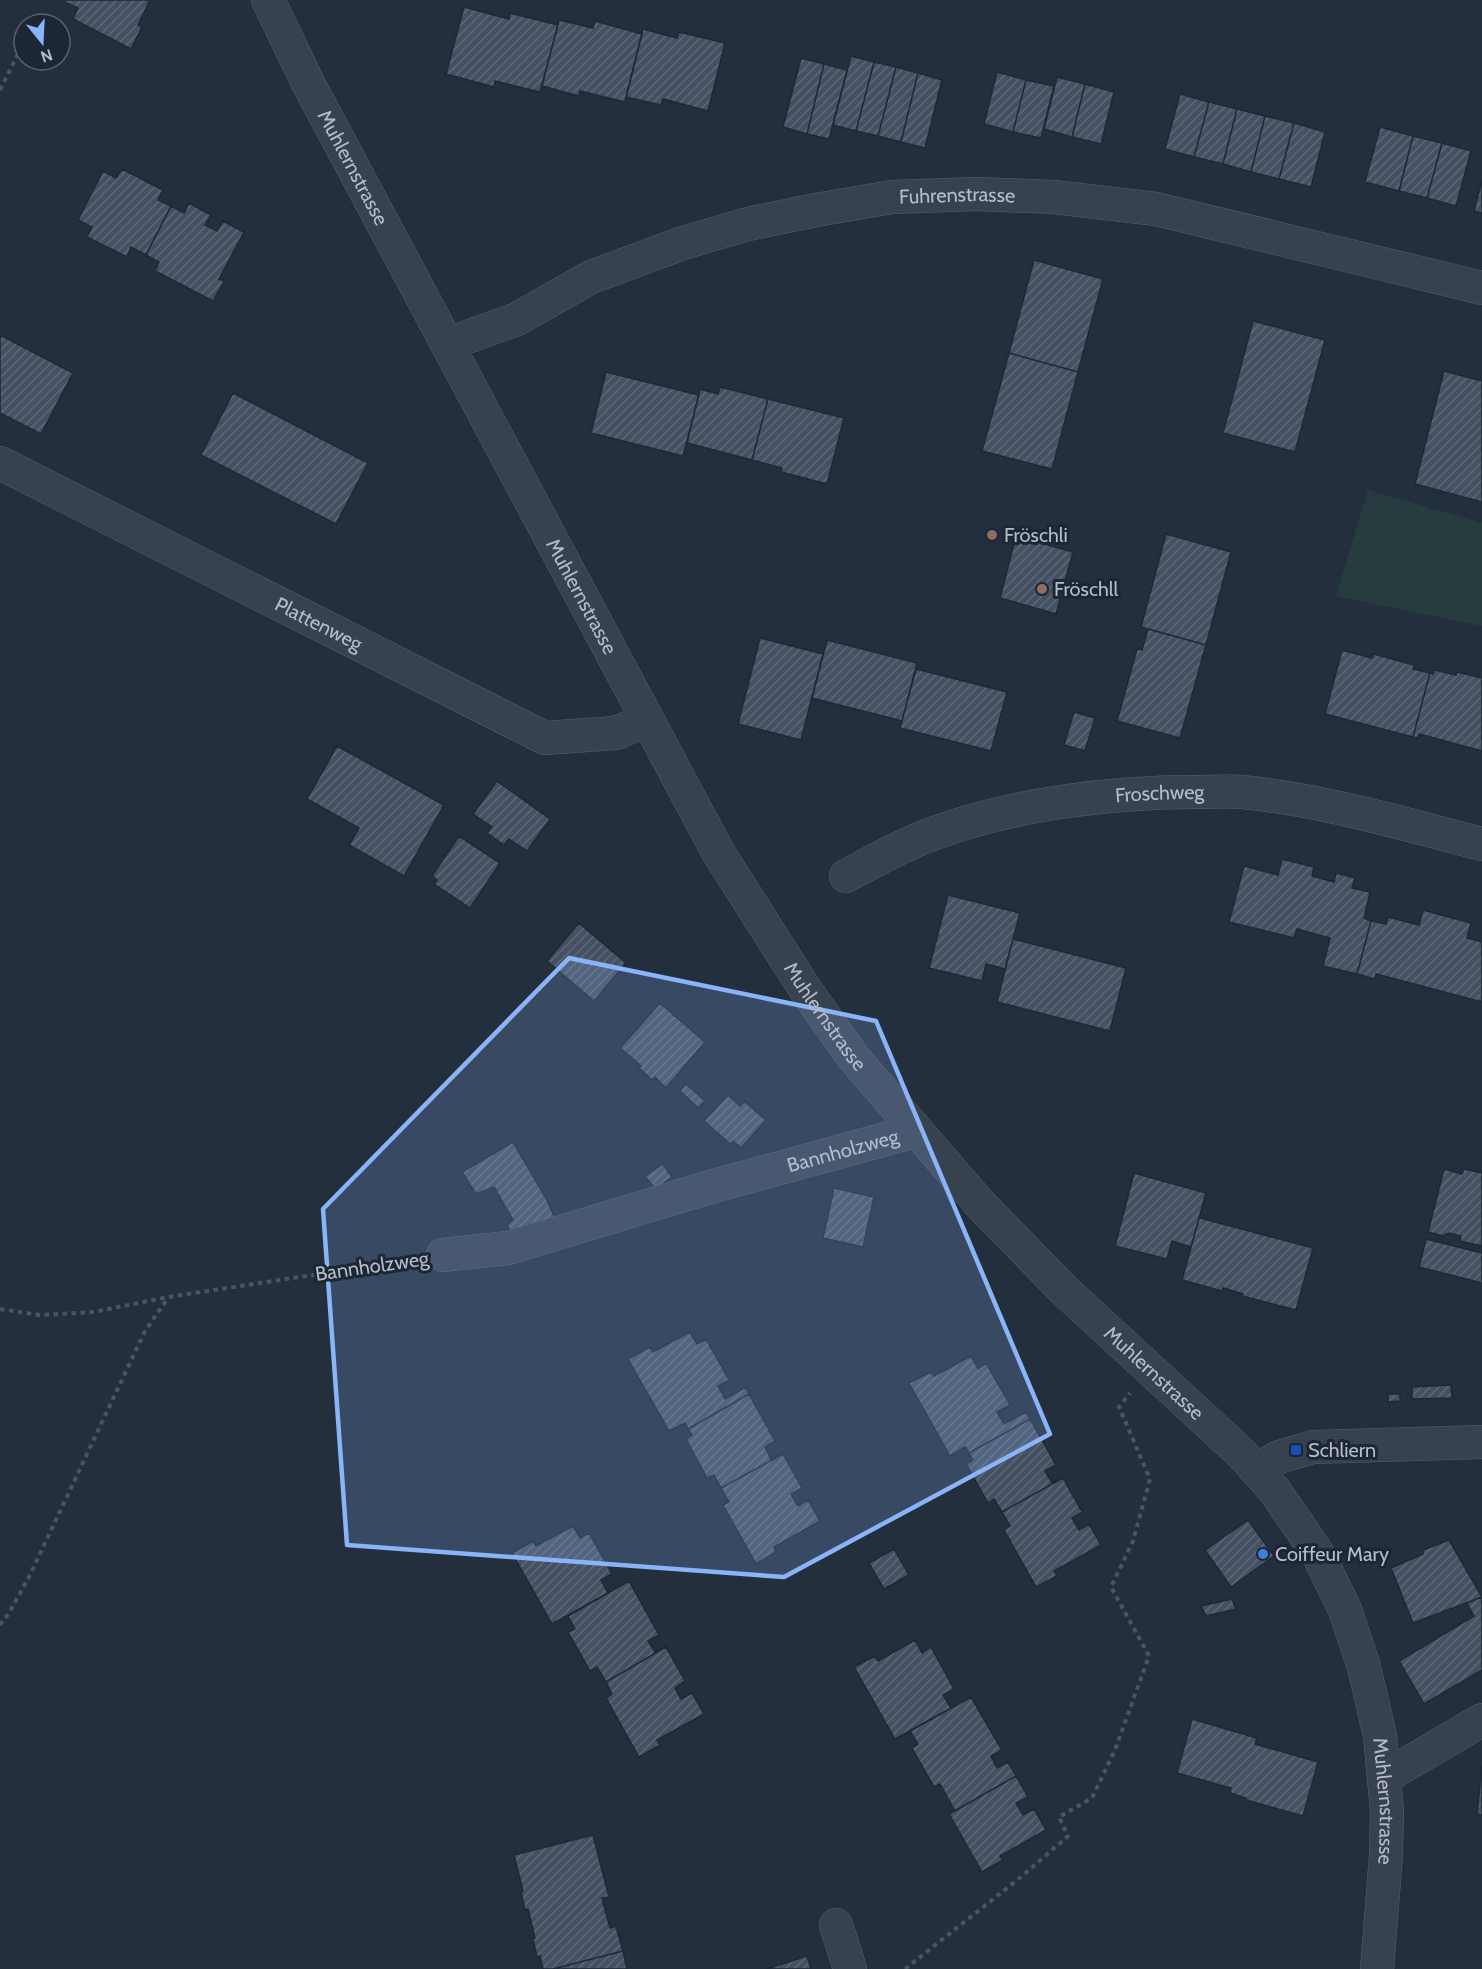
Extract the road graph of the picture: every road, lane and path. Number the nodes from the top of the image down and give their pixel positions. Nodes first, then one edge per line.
1 (268, 0) edge
2 (12, 66) edge
3 (0, 90) edge
4 (1482, 288) edge
5 (448, 345) junction
6 (0, 463) edge
7 (647, 720) junction
8 (1482, 844) edge
9 (846, 876) dead end
10 (915, 1131) junction
11 (443, 1255) joint
12 (168, 1297) junction
13 (0, 1308) edge
14 (1150, 1368) junction
15 (1482, 1442) edge
16 (1257, 1470) junction
17 (0, 1625) edge
18 (1482, 1720) edge
19 (1385, 1777) junction
20 (836, 1925) dead end
21 (850, 1969) edge
22 (905, 1969) edge
23 (1377, 1969) edge

1 - 5 street, Muhlernstrasse
2 - 3 path
4 - 5 street, Fuhrenstrasse
5 - 7 street, Muhlernstrasse
6 - 7 street, Plattenweg
7 - 10 street, Muhlernstrasse
8 - 9 street, Froschweg
10 - 11 street, Bannholzweg
10 - 14 street, Muhlernstrasse
11 - 12 path, Bannholzweg
12 - 13 path, Bannholzweg
12 - 17 path
14 - 16 street, Muhlernstrasse
14 - 22 path
15 - 16 street
16 - 19 street, Muhlernstrasse
18 - 19 street
19 - 23 street, Muhlernstrasse
20 - 21 street

